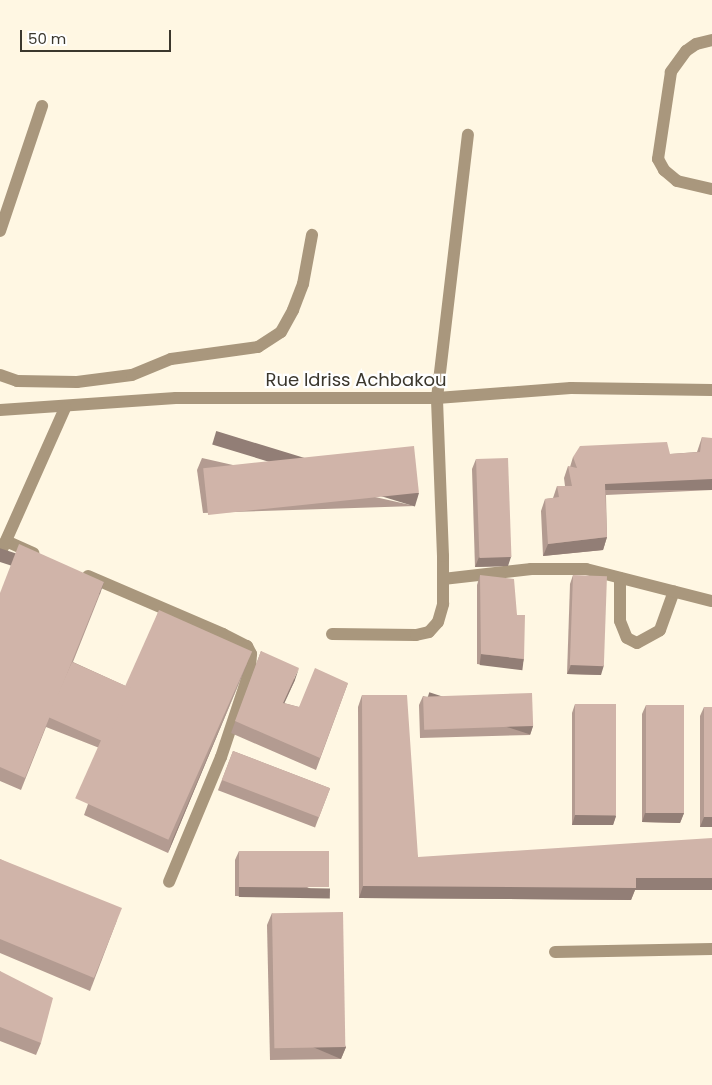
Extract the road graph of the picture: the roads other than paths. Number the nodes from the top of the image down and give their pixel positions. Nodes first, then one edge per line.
1 (712, 40) edge
2 (42, 106) dead end
3 (468, 135) dead end
4 (712, 189) edge
5 (0, 232) edge
6 (312, 235) dead end
7 (0, 375) edge
8 (712, 390) edge
9 (437, 398) junction
10 (65, 408) junction
11 (0, 410) edge
12 (6, 541) junction
13 (0, 554) edge
14 (42, 557) edge
15 (78, 572) edge
16 (620, 578) junction
17 (443, 579) junction
18 (674, 591) junction
19 (712, 601) edge
20 (332, 634) dead end
21 (169, 882) dead end
22 (712, 949) edge
23 (555, 952) dead end

1 - 4 street
2 - 5 street
3 - 9 street
6 - 7 street
8 - 9 street, Rue Idriss Achbakou
9 - 10 street, Rue Idriss Achbakou
9 - 17 street
10 - 11 street, Rue Idriss Achbakou
10 - 12 street
12 - 13 street
12 - 14 street
15 - 21 street
16 - 17 street
16 - 18 street
16 - 18 street
17 - 20 street
18 - 19 street
22 - 23 street

